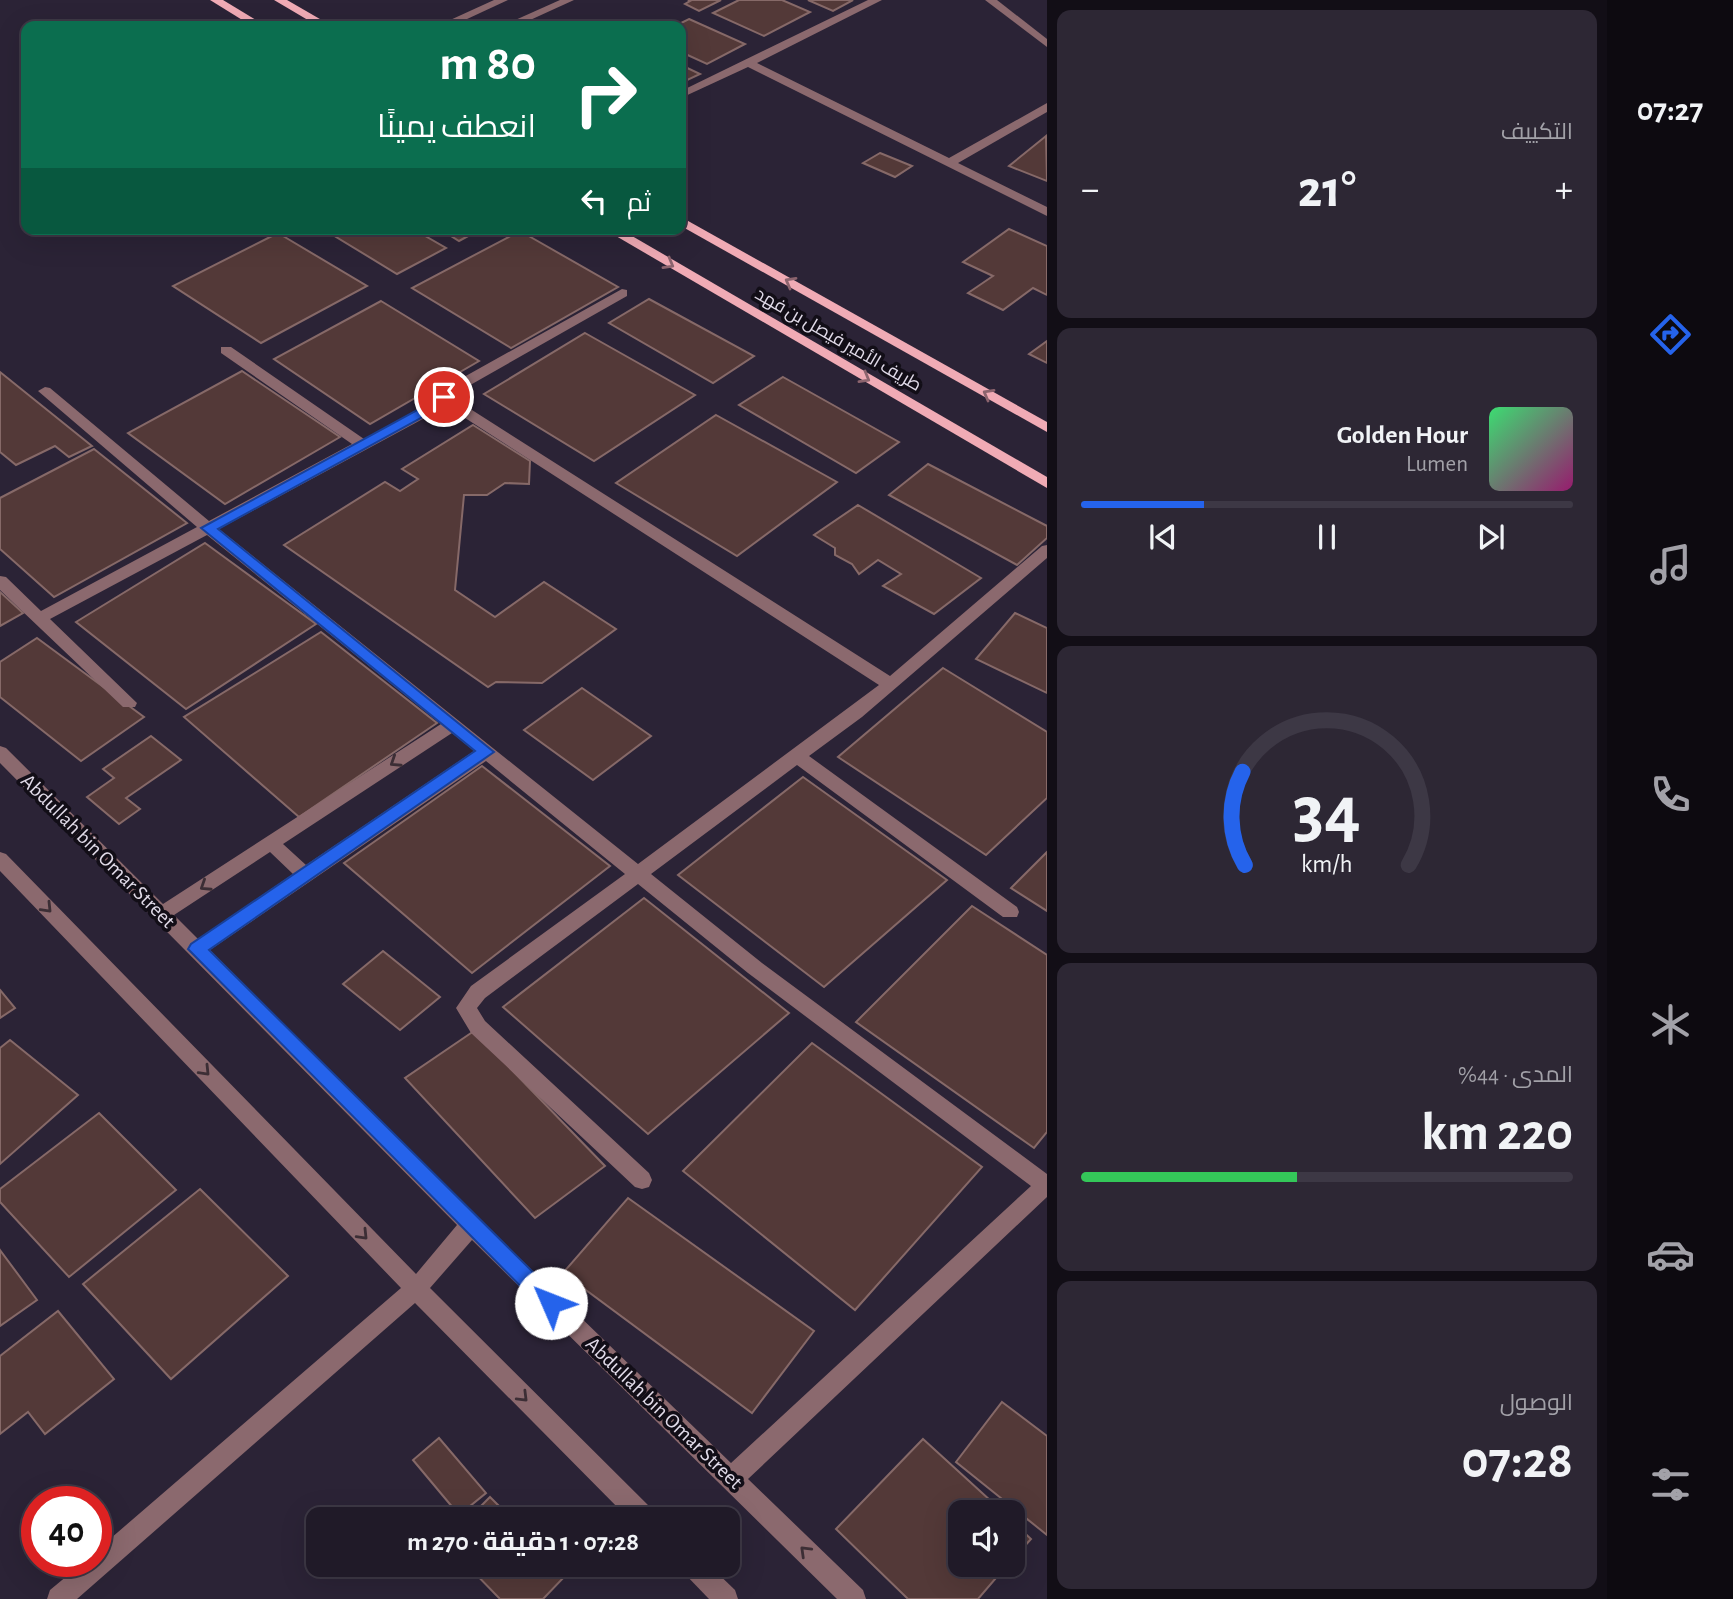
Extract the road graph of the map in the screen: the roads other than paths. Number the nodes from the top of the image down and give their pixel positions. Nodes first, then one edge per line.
1 (215, 0) edge
2 (279, 0) edge
3 (503, 0) edge
4 (569, 0) edge
5 (877, 0) edge
6 (990, 0) edge
7 (251, 21) edge
8 (317, 21) edge
9 (455, 21) edge
10 (520, 21) edge
11 (1047, 44) edge
12 (749, 63) junction
13 (686, 93) edge
14 (1047, 107) edge
15 (949, 163) junction
16 (1047, 212) edge
17 (686, 223) edge
18 (620, 235) edge
19 (622, 293) dead end
20 (226, 350) dead end
21 (45, 391) dead end
22 (428, 410) junction
23 (1047, 428) edge
24 (363, 445) junction
25 (1047, 483) edge
26 (208, 528) junction
27 (1047, 550) edge
28 (0, 581) edge
29 (40, 618) junction
30 (891, 684) junction
31 (129, 703) dead end
32 (453, 724) junction
33 (0, 752) edge
34 (486, 752) junction
35 (798, 757) junction
36 (271, 843) junction
37 (0, 859) edge
38 (638, 874) junction
39 (305, 875) junction
40 (1010, 912) dead end
41 (161, 914) junction
42 (197, 949) junction
43 (642, 1180) dead end
44 (1047, 1185) edge
45 (471, 1225) junction
46 (416, 1289) junction
47 (731, 1479) junction
48 (634, 1507) edge
49 (704, 1577) edge
50 (59, 1599) edge
51 (726, 1599) edge
52 (854, 1599) edge

1 - 7 main road
2 - 8 main road
3 - 9 street
4 - 10 street
5 - 12 street
6 - 11 street
12 - 13 street
12 - 15 street
14 - 15 street
15 - 16 street
23 -> 17 main road, طريف الأمير فيصل بن فهد
18 -> 25 main road, طريف الأمير فيصل بن فهد
19 - 22 street
20 - 24 street
21 - 26 street
22 - 24 street
22 - 30 street
24 - 26 street
26 - 29 street
26 - 32 street
27 - 30 street
28 - 29 street
29 - 31 street
30 - 35 street
32 - 34 street
32 -> 36 street
33 - 41 street, Abdullah bin Omar Street
34 - 38 street
34 - 39 street
35 - 38 street
35 - 40 street
36 - 39 street
36 -> 41 street
37 -> 46 street
38 - 43 street
38 - 44 street
39 - 42 street
41 - 42 street, Abdullah bin Omar Street
42 - 45 street, Abdullah bin Omar Street
44 - 47 street
45 - 46 street
45 - 47 street, Abdullah bin Omar Street
46 -> 48 street
46 - 50 street
52 -> 47 street, Abdullah bin Omar Street
49 - 51 street

